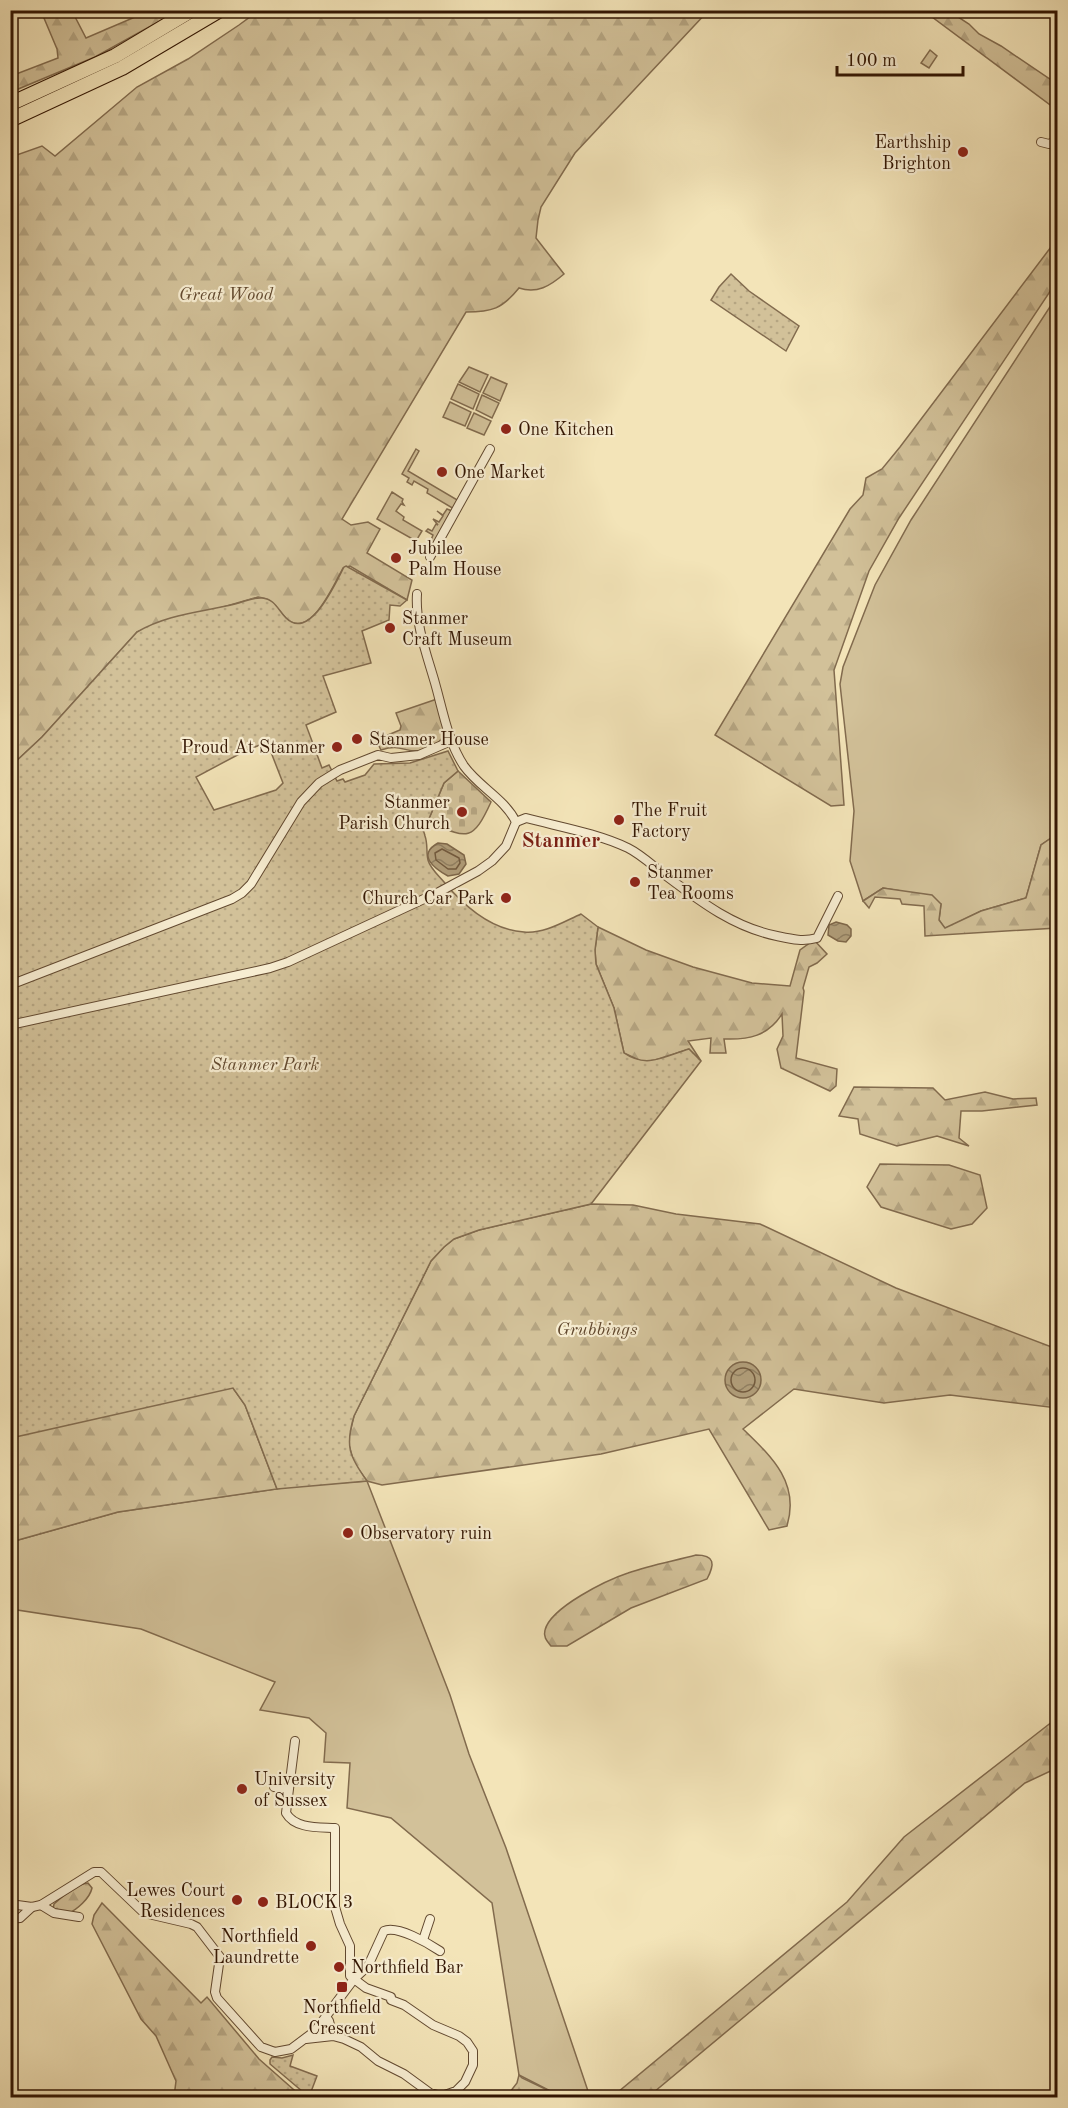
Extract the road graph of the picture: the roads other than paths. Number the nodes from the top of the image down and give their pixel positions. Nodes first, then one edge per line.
1 (192, 10) edge
2 (220, 10) edge
3 (10, 104) edge
4 (10, 120) edge
5 (1058, 140) edge
6 (1041, 142) dead end
7 (490, 449) dead end
8 (430, 557) dead end
9 (417, 594) dead end
10 (451, 741) junction
11 (516, 822) junction
12 (838, 896) dead end
13 (10, 985) edge
14 (10, 1025) edge
15 (295, 1741) dead end
16 (274, 1787) dead end
17 (288, 1789) junction
18 (10, 1904) edge
19 (41, 1905) junction
20 (32, 1907) junction
21 (79, 1917) dead end
22 (10, 1919) edge
23 (430, 1919) dead end
24 (423, 1940) junction
25 (440, 1951) dead end
26 (354, 1979) junction
27 (326, 2017) junction
28 (333, 2036) junction
29 (306, 2039) junction

1 - 3 highway
2 - 4 highway
5 - 6 street
7 - 8 street
9 - 10 street
10 - 11 street
10 - 13 street
11 - 12 street
11 - 14 street
15 - 17 street
16 - 17 street
17 - 26 street
18 - 20 street
19 - 20 street
19 - 21 street
19 - 29 street
20 - 22 street
23 - 24 street
24 - 25 street
24 - 26 street
26 - 27 street
26 - 28 street
27 - 28 street
27 - 29 street
28 - 29 street

